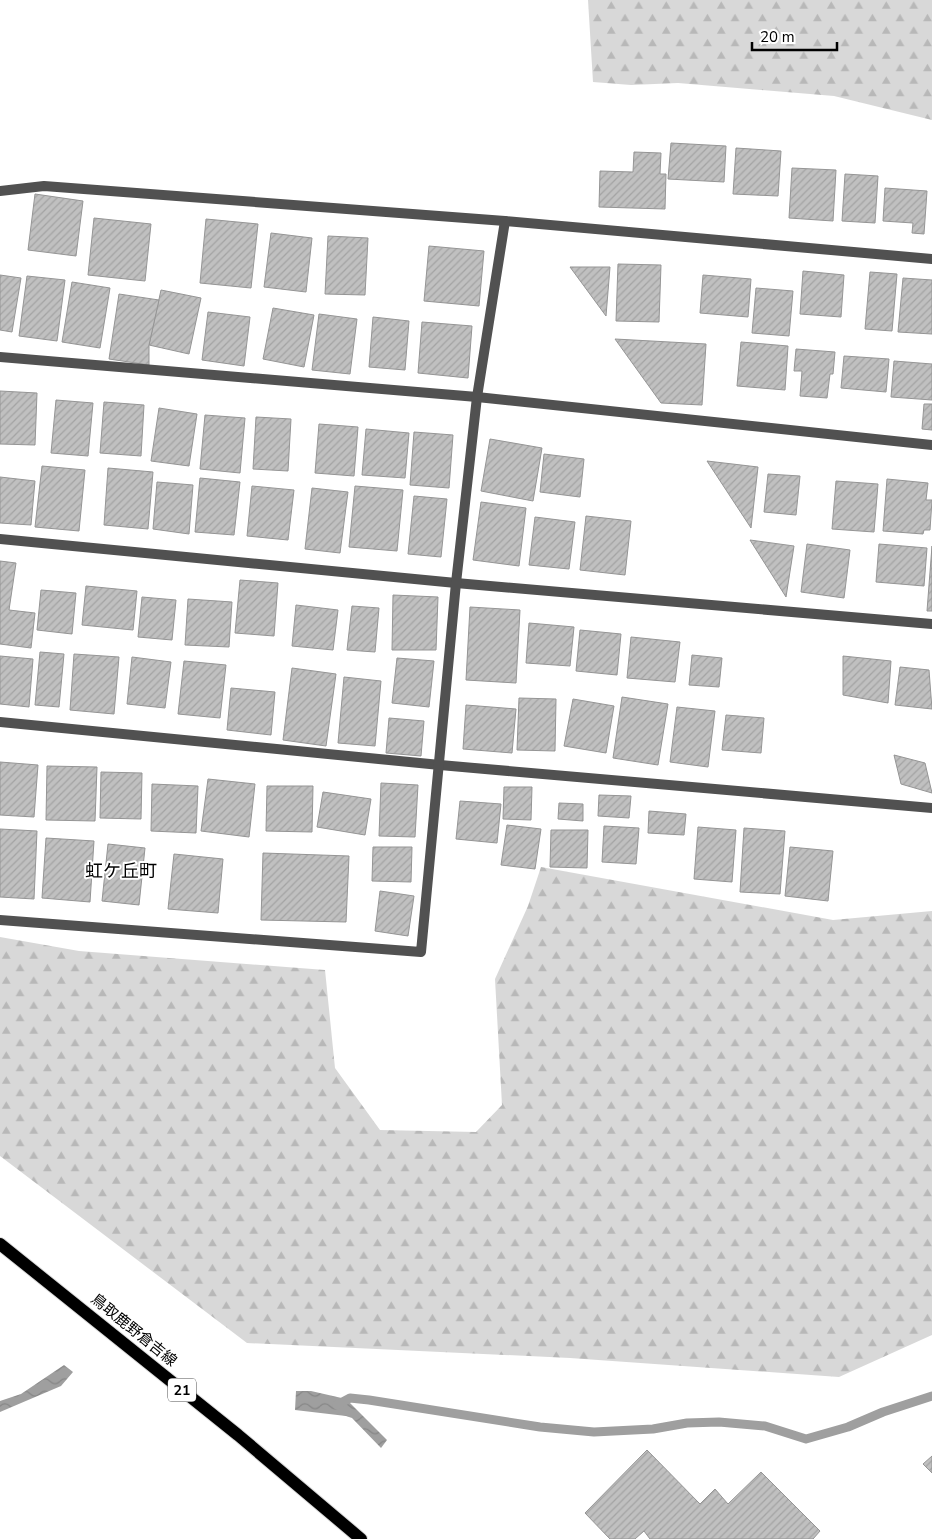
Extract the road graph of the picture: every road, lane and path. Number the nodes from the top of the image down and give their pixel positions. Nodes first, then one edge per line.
1 (0, 191) edge
2 (505, 222) junction
3 (932, 259) edge
4 (0, 358) edge
5 (477, 397) junction
6 (932, 445) edge
7 (0, 538) edge
8 (456, 583) junction
9 (932, 624) edge
10 (0, 722) edge
11 (440, 765) junction
12 (932, 808) edge
13 (0, 920) edge
14 (0, 1244) edge
15 (361, 1539) edge

1 - 2 street
2 - 3 street
2 - 5 street
4 - 5 street
5 - 6 street
5 - 8 street
7 - 8 street
8 - 9 street
8 - 11 street
10 - 11 street
11 - 12 street
11 - 13 street
14 - 15 main road, 鳥取鹿野倉吉線 / 21

